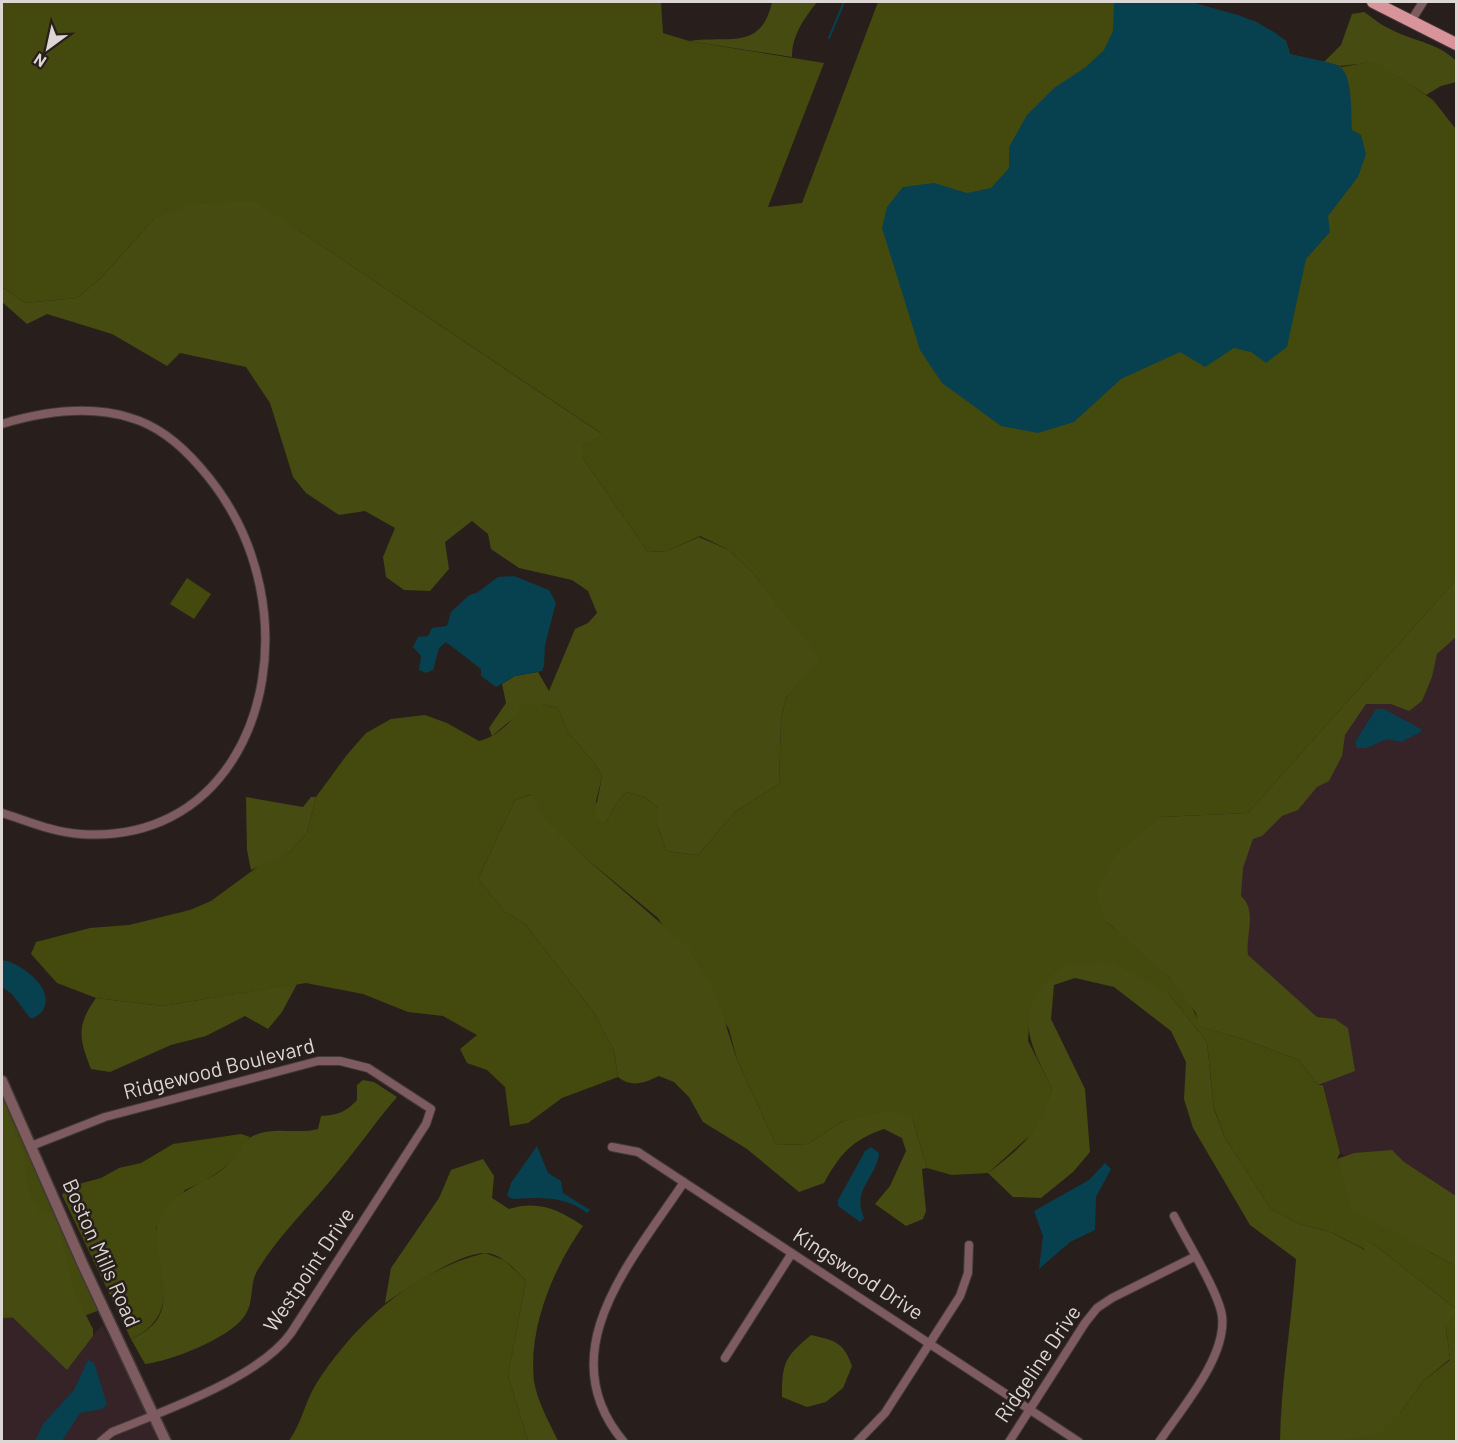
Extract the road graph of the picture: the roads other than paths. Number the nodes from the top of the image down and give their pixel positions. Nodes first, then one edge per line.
1 (1373, 2) edge
2 (1423, 2) edge
3 (1411, 21) junction
4 (1456, 45) edge
5 (2, 424) edge
6 (2, 813) edge
7 (2, 1081) edge
8 (414, 1096) joint
9 (31, 1146) junction
10 (612, 1147) dead end
11 (684, 1182) junction
12 (1174, 1216) dead end
13 (969, 1245) dead end
14 (792, 1253) junction
15 (1194, 1257) junction
16 (930, 1344) junction
17 (725, 1358) dead end
18 (1029, 1408) junction
19 (154, 1415) junction
20 (100, 1442) edge
21 (166, 1442) edge
22 (624, 1442) edge
23 (857, 1442) edge
24 (1009, 1442) edge
25 (1079, 1442) edge
26 (1159, 1442) edge

1 - 3 main road
2 - 3 street
3 - 4 main road
5 - 6 street
7 - 9 street, Boston Mills Road
8 - 9 street, Ridgewood Boulevard
8 - 19 street, Westpoint Drive
9 - 19 street, Boston Mills Road
10 - 11 street, Kingswood Drive
11 - 14 street, Kingswood Drive
11 - 22 street
12 - 15 street
13 - 16 street
14 - 16 street, Kingswood Drive
14 - 17 street
15 - 18 street, Ridgeline Drive
15 - 26 street
16 - 18 street, Kingswood Drive
16 - 23 street
18 - 24 street, Ridgeline Drive
18 - 25 street, Kingswood Drive
19 - 20 street
19 - 21 street, Boston Mills Road

